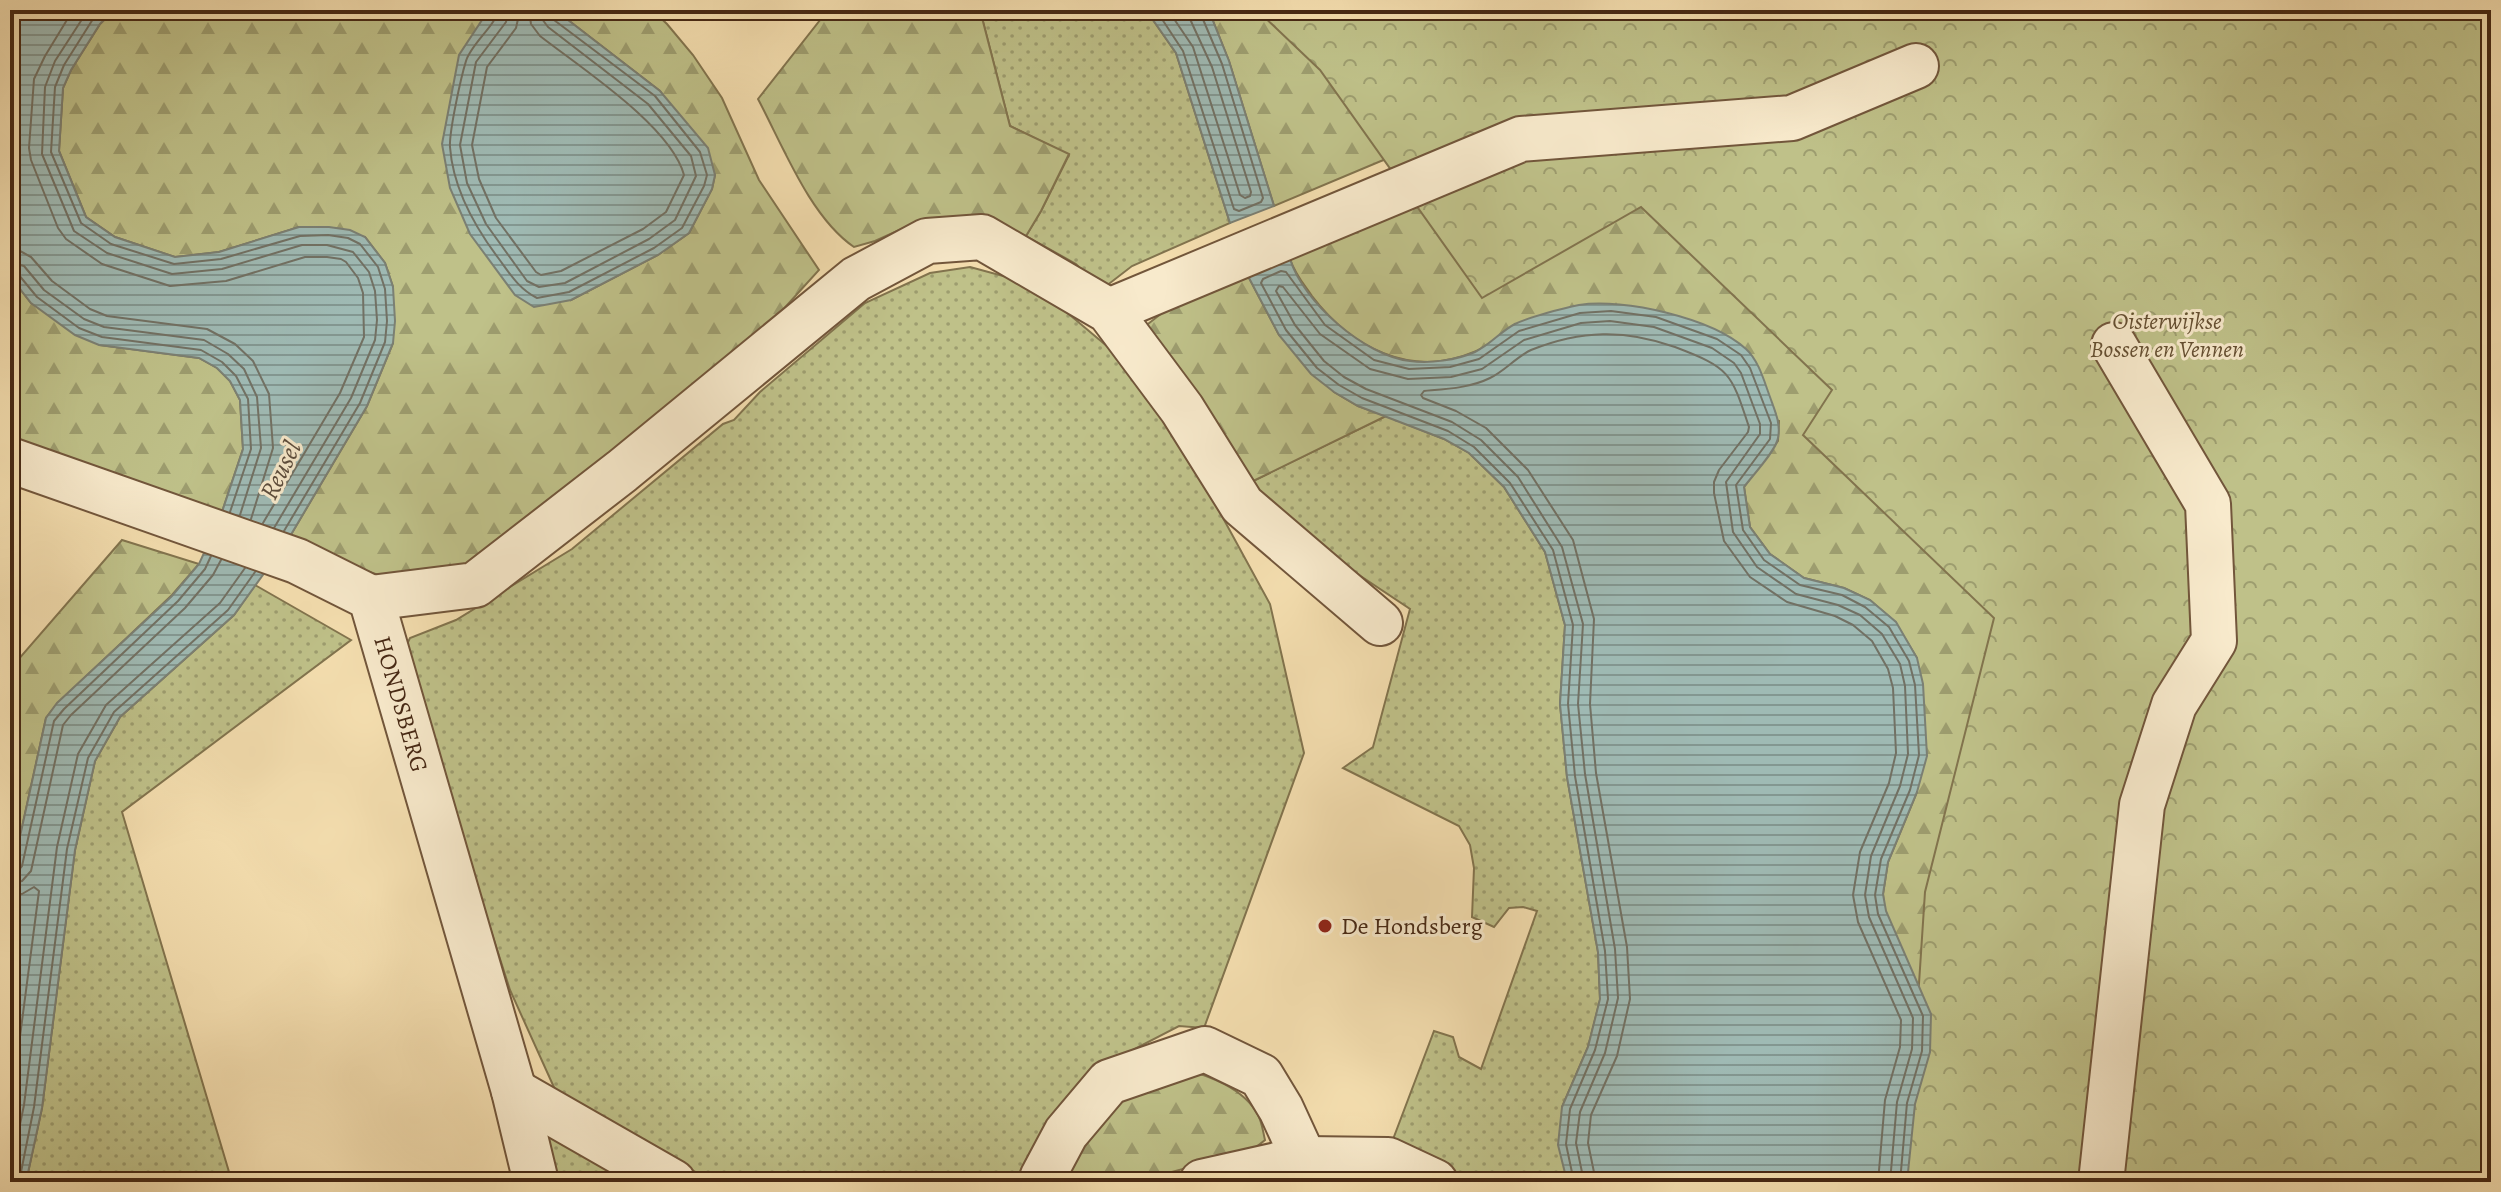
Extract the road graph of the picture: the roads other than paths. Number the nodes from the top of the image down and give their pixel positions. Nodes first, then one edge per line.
1 (1916, 66) dead end
2 (1109, 311) junction
3 (2114, 345) dead end
4 (10, 460) edge
5 (371, 598) junction
6 (1380, 623) dead end
7 (514, 1091) junction
8 (1304, 1159) junction
9 (536, 1182) edge
10 (673, 1182) edge
11 (1042, 1182) edge
12 (1202, 1182) edge
13 (1435, 1182) edge
14 (2101, 1182) edge

1 - 2 street
2 - 5 street
2 - 6 street
3 - 14 street
4 - 5 street
5 - 7 street, HONDSBERG
7 - 9 street, HONDSBERG
7 - 10 street
8 - 11 street
8 - 12 street
8 - 13 street

